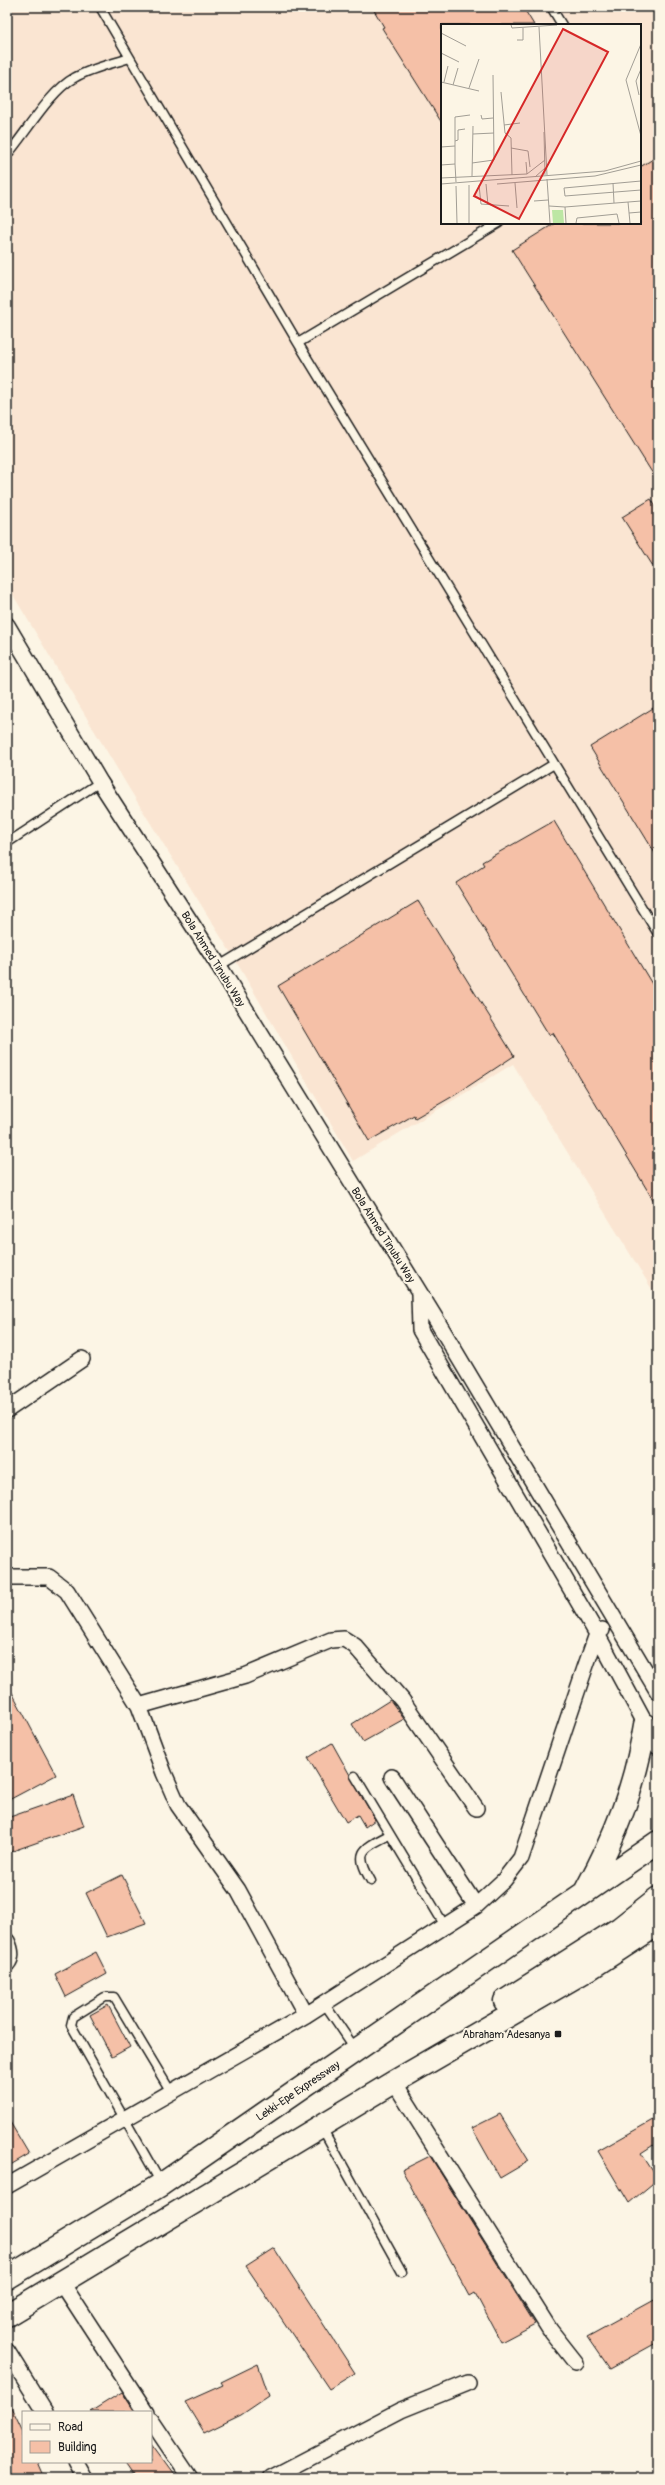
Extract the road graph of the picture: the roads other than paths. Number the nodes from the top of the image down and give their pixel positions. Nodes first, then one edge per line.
1 (100, 7) edge
2 (551, 7) edge
3 (561, 24) edge
4 (130, 58) junction
5 (7, 155) edge
6 (497, 224) edge
7 (298, 344) junction
8 (7, 625) edge
9 (554, 764) junction
10 (100, 782) junction
11 (7, 843) edge
12 (658, 934) edge
13 (218, 966) junction
14 (419, 1293) junction
15 (82, 1359) dead end
16 (7, 1410) edge
17 (7, 1577) edge
18 (615, 1622) junction
19 (597, 1634) junction
20 (658, 1692) edge
21 (139, 1706) junction
22 (645, 1725) junction
23 (658, 1747) edge
24 (355, 1776) dead end
25 (392, 1777) dead end
26 (476, 1808) dead end
27 (389, 1835) junction
28 (657, 1843) edge
29 (371, 1882) dead end
30 (583, 1894) junction
31 (658, 1898) edge
32 (476, 1906) junction
33 (658, 1924) edge
34 (445, 1926) junction
35 (658, 1938) edge
36 (631, 1941) junction
37 (7, 1942) edge
38 (7, 1964) edge
39 (324, 2003) junction
40 (306, 2015) junction
41 (453, 2048) junction
42 (357, 2050) junction
43 (394, 2082) junction
44 (171, 2092) junction
45 (123, 2119) junction
46 (321, 2126) junction
47 (162, 2184) junction
48 (7, 2186) edge
49 (402, 2272) dead end
50 (7, 2278) edge
51 (62, 2283) junction
52 (7, 2315) edge
53 (7, 2351) edge
54 (576, 2363) dead end
55 (468, 2384) dead end
56 (44, 2411) edge
57 (145, 2411) edge
58 (152, 2421) edge
59 (77, 2463) edge
60 (86, 2478) edge
61 (190, 2478) edge
62 (271, 2478) edge

1 - 4 lane
2 - 3 lane
4 - 5 lane
4 - 7 lane
6 - 7 lane
7 - 9 lane
8 - 10 street, Bola Ahmed Tinubu Way
9 - 12 lane
9 - 13 lane
10 - 11 lane
10 - 13 street, Bola Ahmed Tinubu Way
13 - 14 street, Bola Ahmed Tinubu Way
14 - 18 street, Bola Ahmed Tinubu Way
14 - 19 street
15 - 16 street
17 - 21 street
18 - 19 street
18 - 20 street, Bola Ahmed Tinubu Way
19 - 22 street
19 - 32 street
21 - 26 street
21 - 40 street
22 - 23 street
22 - 30 highway
24 - 27 lane
25 - 32 street
27 - 29 lane
27 - 34 lane
28 - 30 highway, Lekki-Epe Expressway
30 - 42 highway, Lekki-Epe Expressway
31 - 41 highway
32 - 34 street
33 - 36 highway
34 - 39 street
35 - 36 highway
36 - 41 highway
37 - 38 street
39 - 40 street
39 - 42 lane
40 - 44 street
41 - 43 highway
42 - 47 highway, Lekki-Epe Expressway
43 - 46 highway
43 - 54 street
44 - 45 street
44 - 45 lane
45 - 47 lane
45 - 48 street
46 - 49 lane
46 - 51 highway
47 - 50 highway, Lekki-Epe Expressway
51 - 52 highway
51 - 57 street
53 - 56 street
55 - 62 street
58 - 61 street
59 - 60 street

